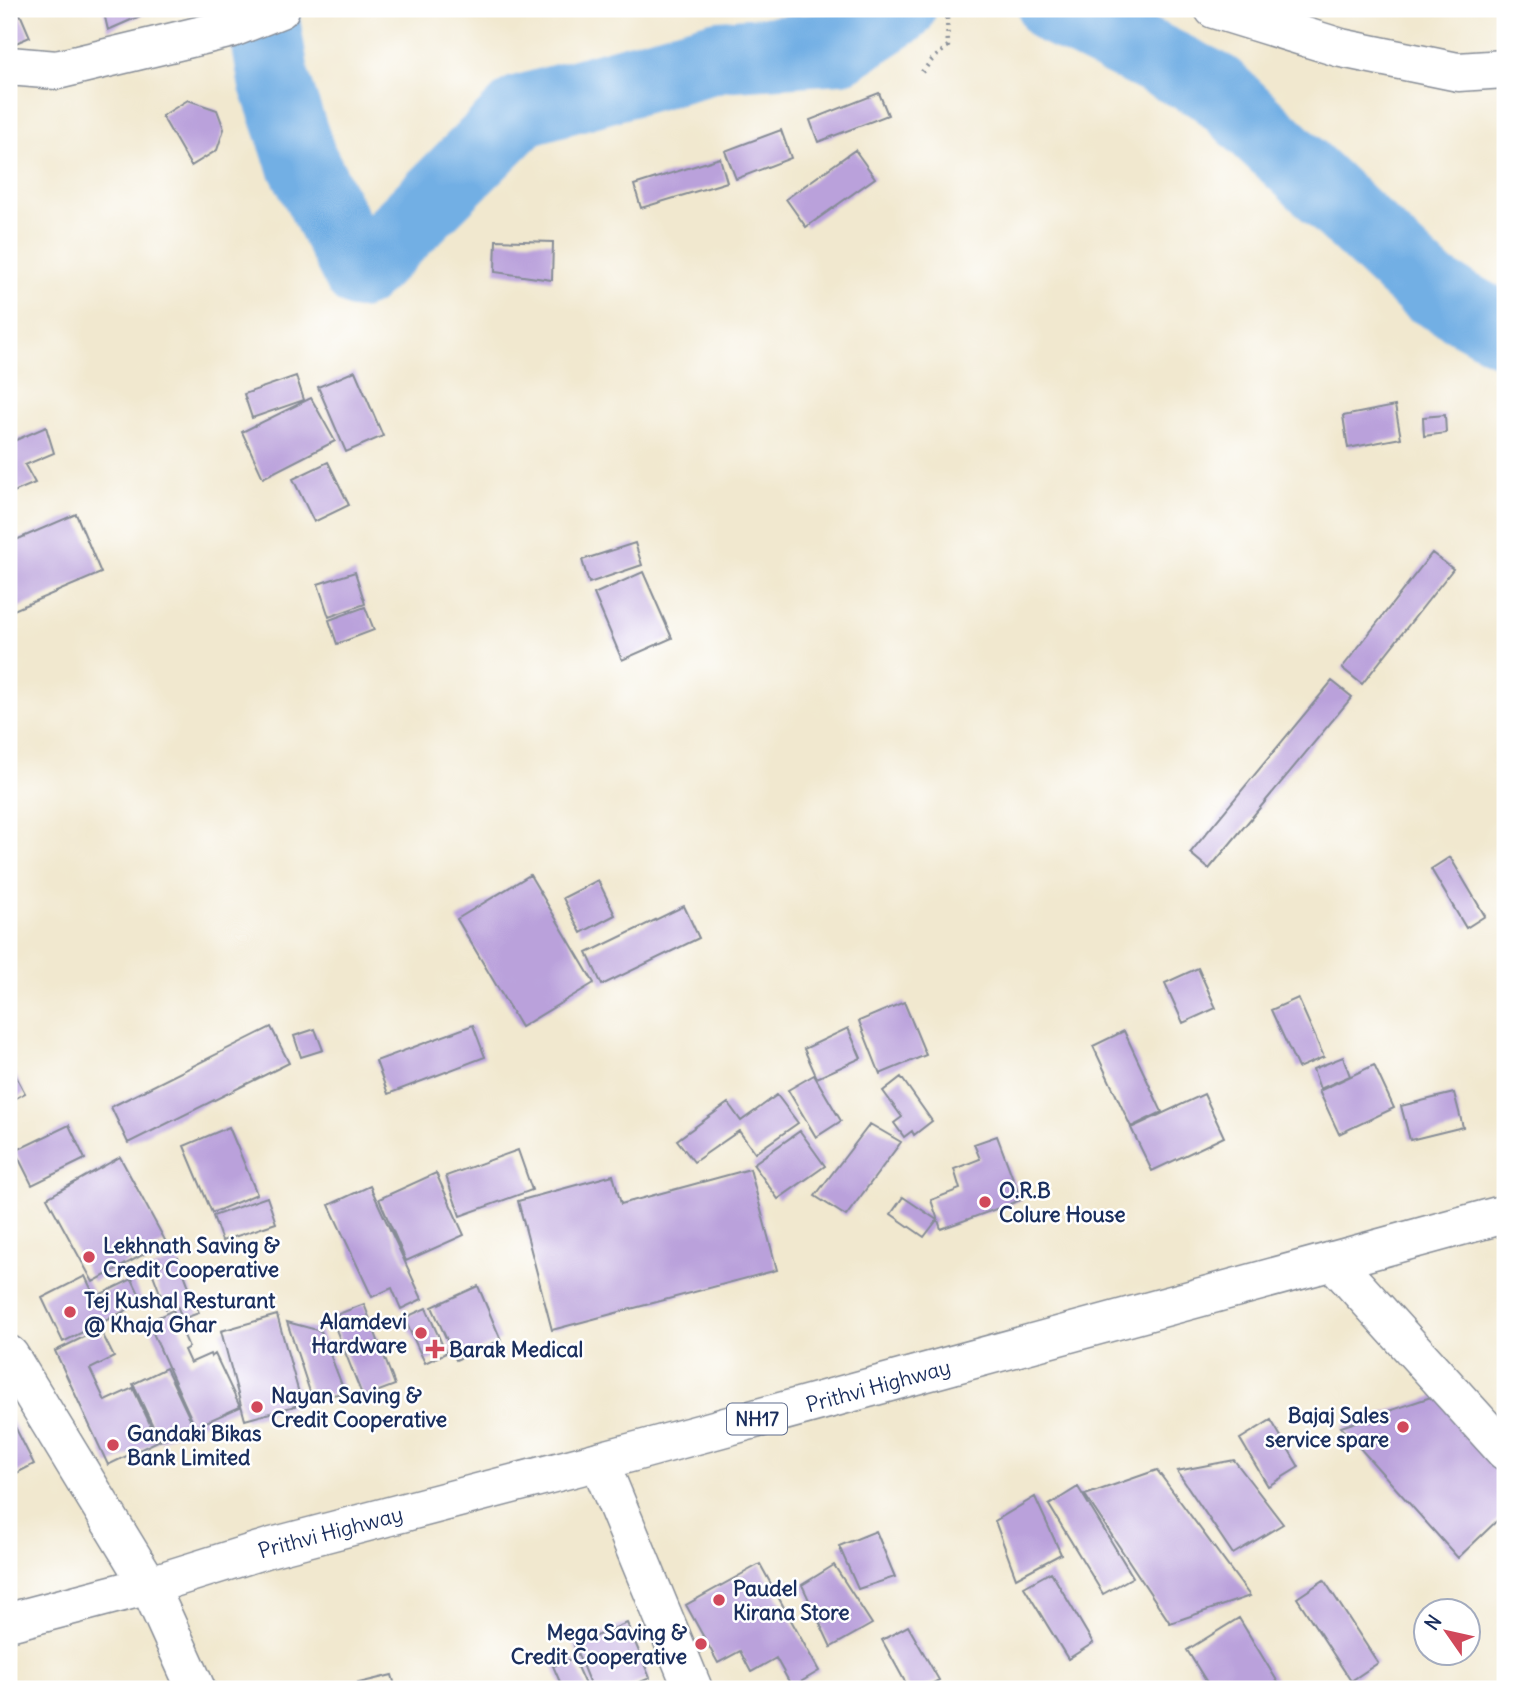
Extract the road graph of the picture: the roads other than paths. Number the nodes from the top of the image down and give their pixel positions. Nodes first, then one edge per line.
1 (280, 9) edge
2 (1214, 9) edge
3 (9, 66) edge
4 (1505, 68) edge
5 (1505, 1214) edge
6 (1333, 1261) junction
7 (9, 1355) edge
8 (1505, 1451) edge
9 (599, 1461) junction
10 (149, 1585) junction
11 (9, 1622) edge
12 (196, 1689) edge
13 (692, 1689) edge

1 - 3 main road
2 - 4 main road
5 - 6 main road, Prithvi Highway / NH17
6 - 8 main road
6 - 9 main road, Prithvi Highway / NH17
7 - 10 main road
9 - 10 main road, Prithvi Highway / NH17
9 - 13 main road
10 - 11 main road, Prithvi Highway / NH17
10 - 12 main road

